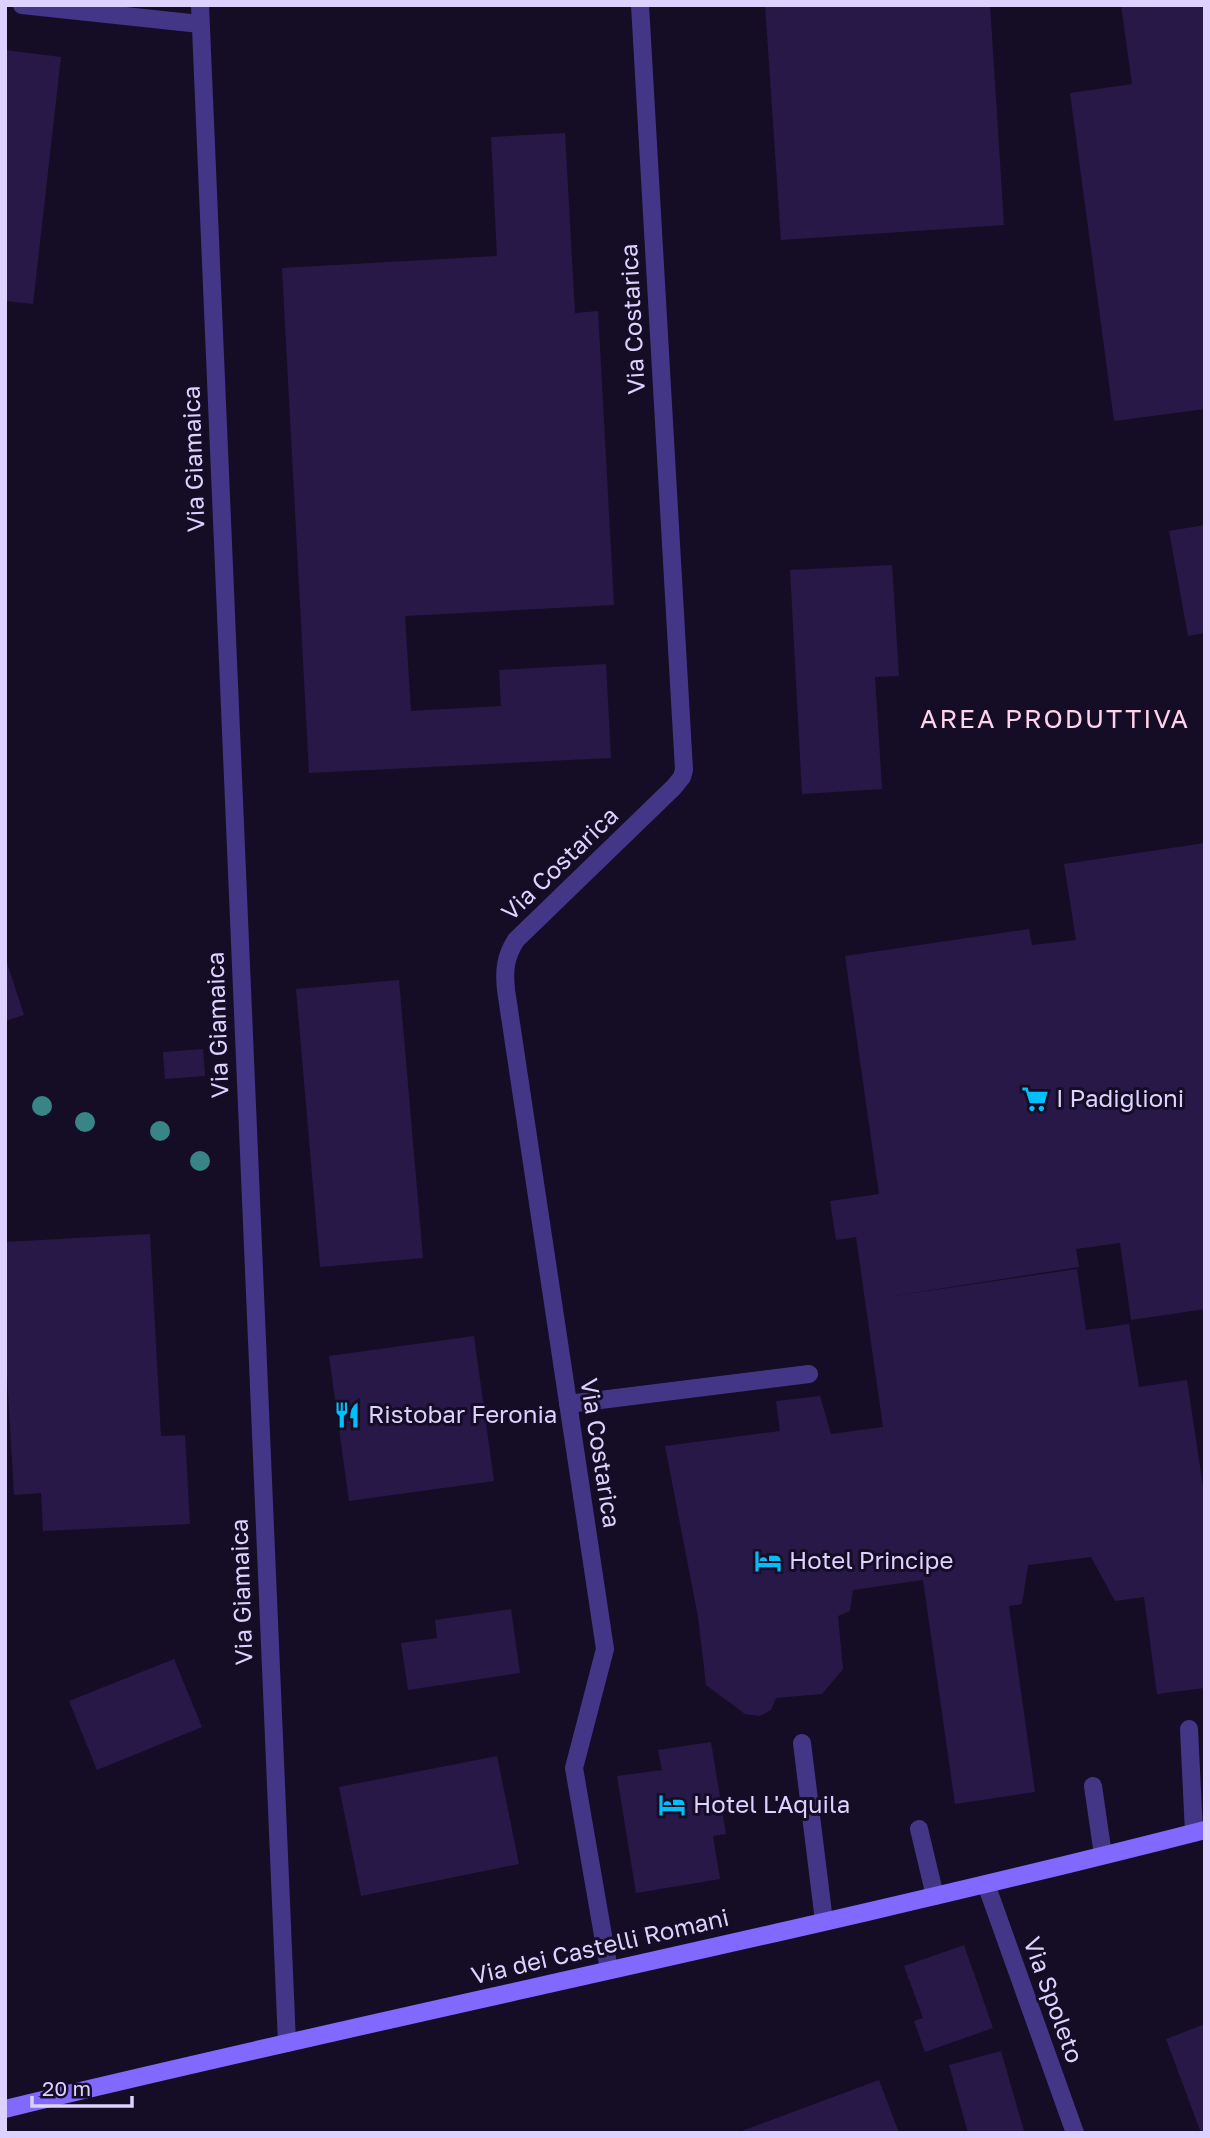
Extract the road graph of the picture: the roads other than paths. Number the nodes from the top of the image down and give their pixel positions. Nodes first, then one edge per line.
1 (22, 5) edge
2 (640, 5) edge
3 (200, 14) edge
4 (809, 1374) dead end
5 (568, 1404) junction
6 (1189, 1729) dead end
7 (802, 1743) dead end
8 (1093, 1786) dead end
9 (919, 1829) dead end
10 (1200, 1832) edge
11 (1103, 1855) junction
12 (986, 1884) junction
13 (935, 1896) junction
14 (824, 1921) junction
15 (609, 1970) junction
16 (287, 2043) junction
17 (5, 2109) edge
18 (1075, 2133) edge

1 - 3 street
2 - 5 street, Via Costarica
3 - 16 street, Via Giamaica
4 - 5 street
5 - 15 street, Via Costarica
6 - 10 street
7 - 14 street
8 - 11 street
9 - 13 street
10 - 11 main road, Via dei Castelli Romani
11 - 12 main road, Via dei Castelli Romani
12 - 13 main road, Via dei Castelli Romani
12 - 18 street, Via Spoleto
13 - 14 main road, Via dei Castelli Romani
14 - 15 main road, Via dei Castelli Romani
15 - 16 main road, Via dei Castelli Romani
16 - 17 main road, Via dei Castelli Romani

